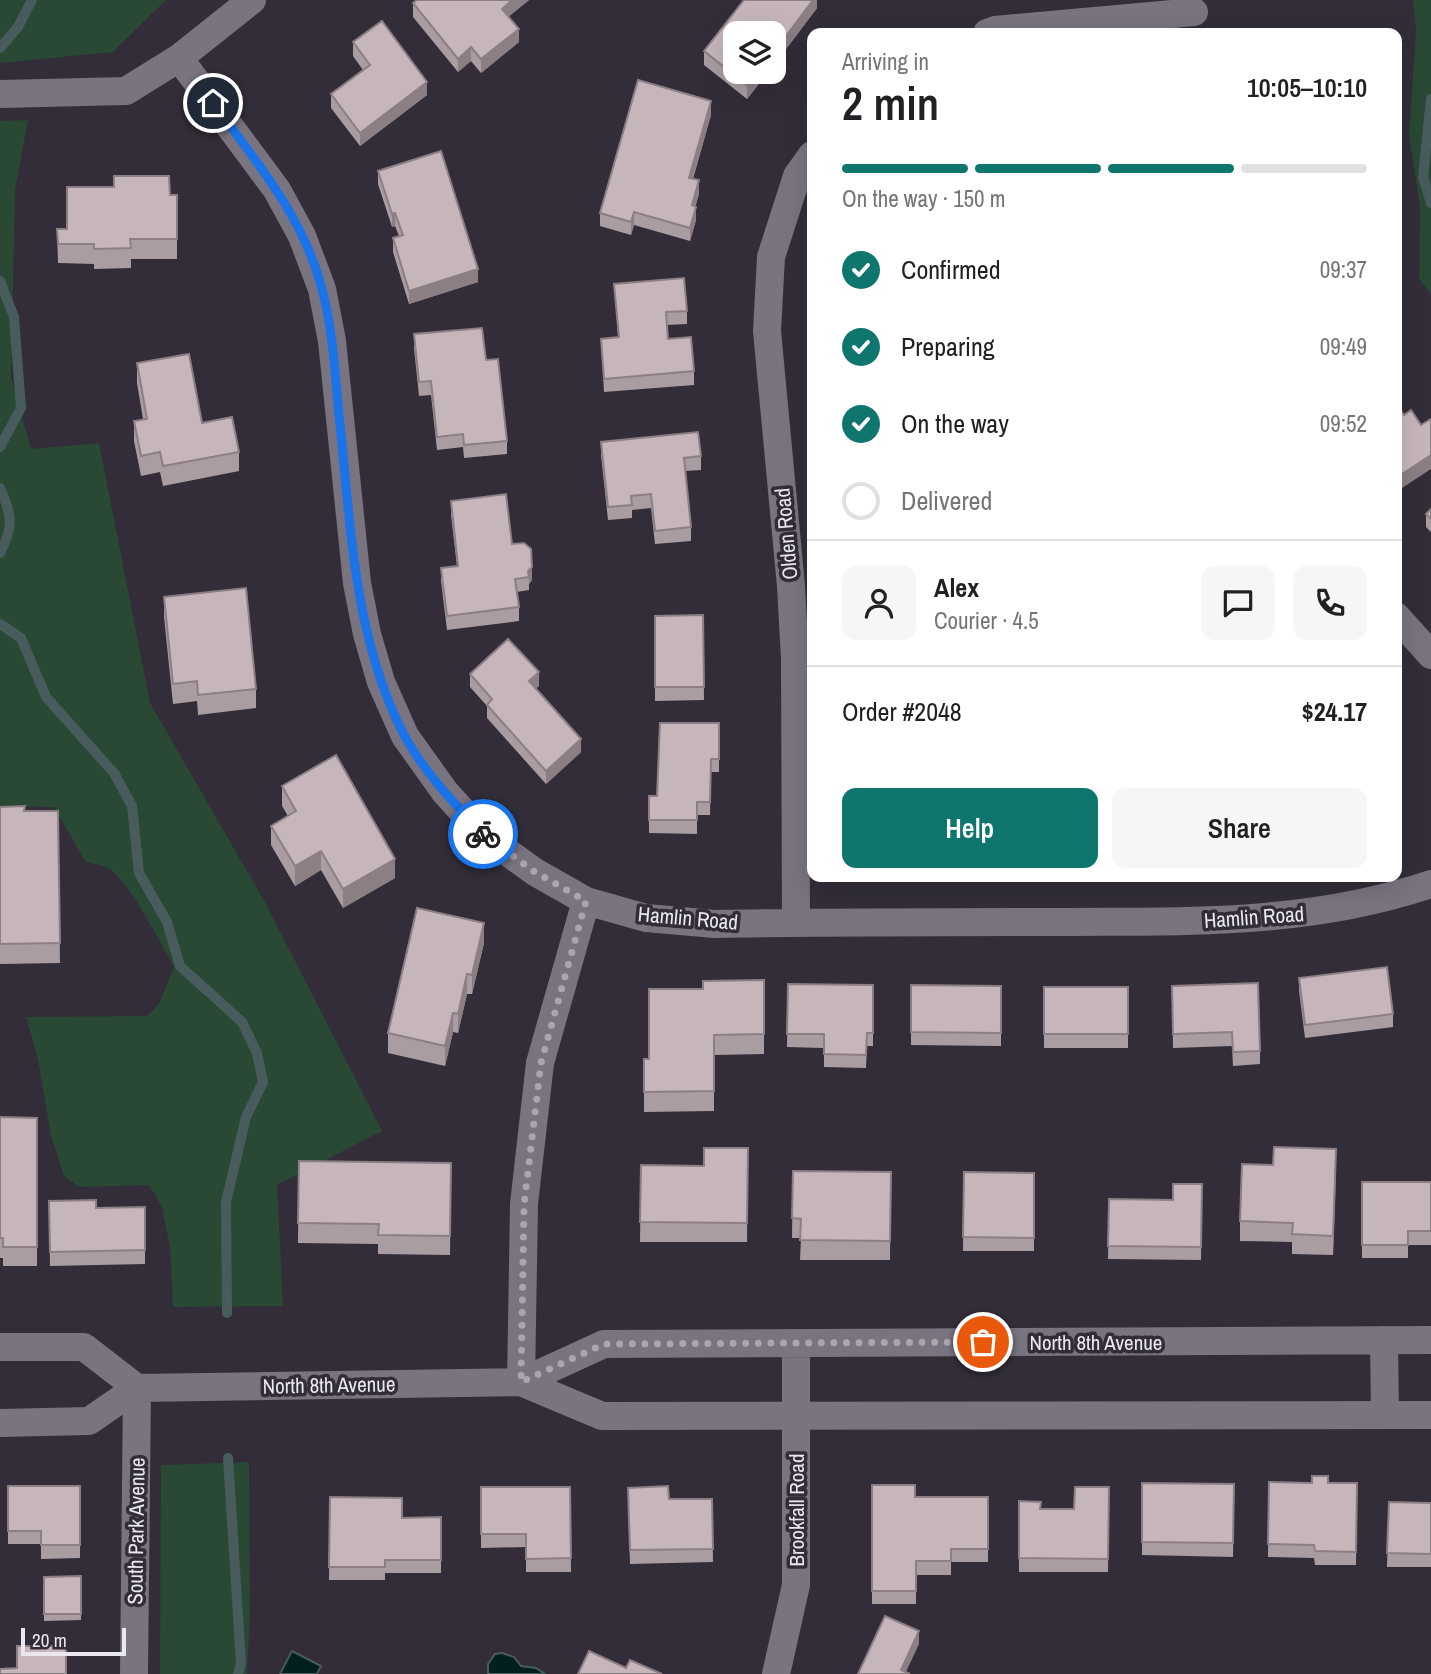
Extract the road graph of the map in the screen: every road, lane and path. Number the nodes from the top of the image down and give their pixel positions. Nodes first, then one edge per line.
1 (252, 0) edge
2 (1194, 15) edge
3 (1022, 28) edge
4 (179, 58) junction
5 (0, 94) edge
6 (807, 162) edge
7 (1402, 623) edge
8 (1431, 655) edge
9 (1431, 884) edge
10 (586, 901) junction
11 (796, 923) junction
12 (1431, 1339) edge
13 (1384, 1340) junction
14 (796, 1343) junction
15 (0, 1347) edge
16 (521, 1382) junction
17 (137, 1388) junction
18 (1385, 1415) junction
19 (1431, 1415) edge
20 (796, 1418) junction
21 (0, 1423) edge
22 (134, 1674) edge
23 (776, 1674) edge

1 - 4 street
2 - 3 street
4 - 5 street
4 - 10 street, Hamlin Road
6 - 11 street, Olden Road
7 - 8 street
9 - 11 street, Hamlin Road
10 - 11 street, Hamlin Road
10 - 16 street
12 - 13 street, North 8th Avenue
13 - 14 street, North 8th Avenue
13 - 18 street
14 - 16 street, North 8th Avenue
14 - 20 street, Brookfall Road
15 - 17 street
16 - 17 street, North 8th Avenue
16 - 20 street, North 8th Avenue
17 - 21 street
17 - 22 street, South Park Avenue
18 - 19 street, North 8th Avenue
18 - 20 street, North 8th Avenue
20 - 23 street, Brookfall Road

